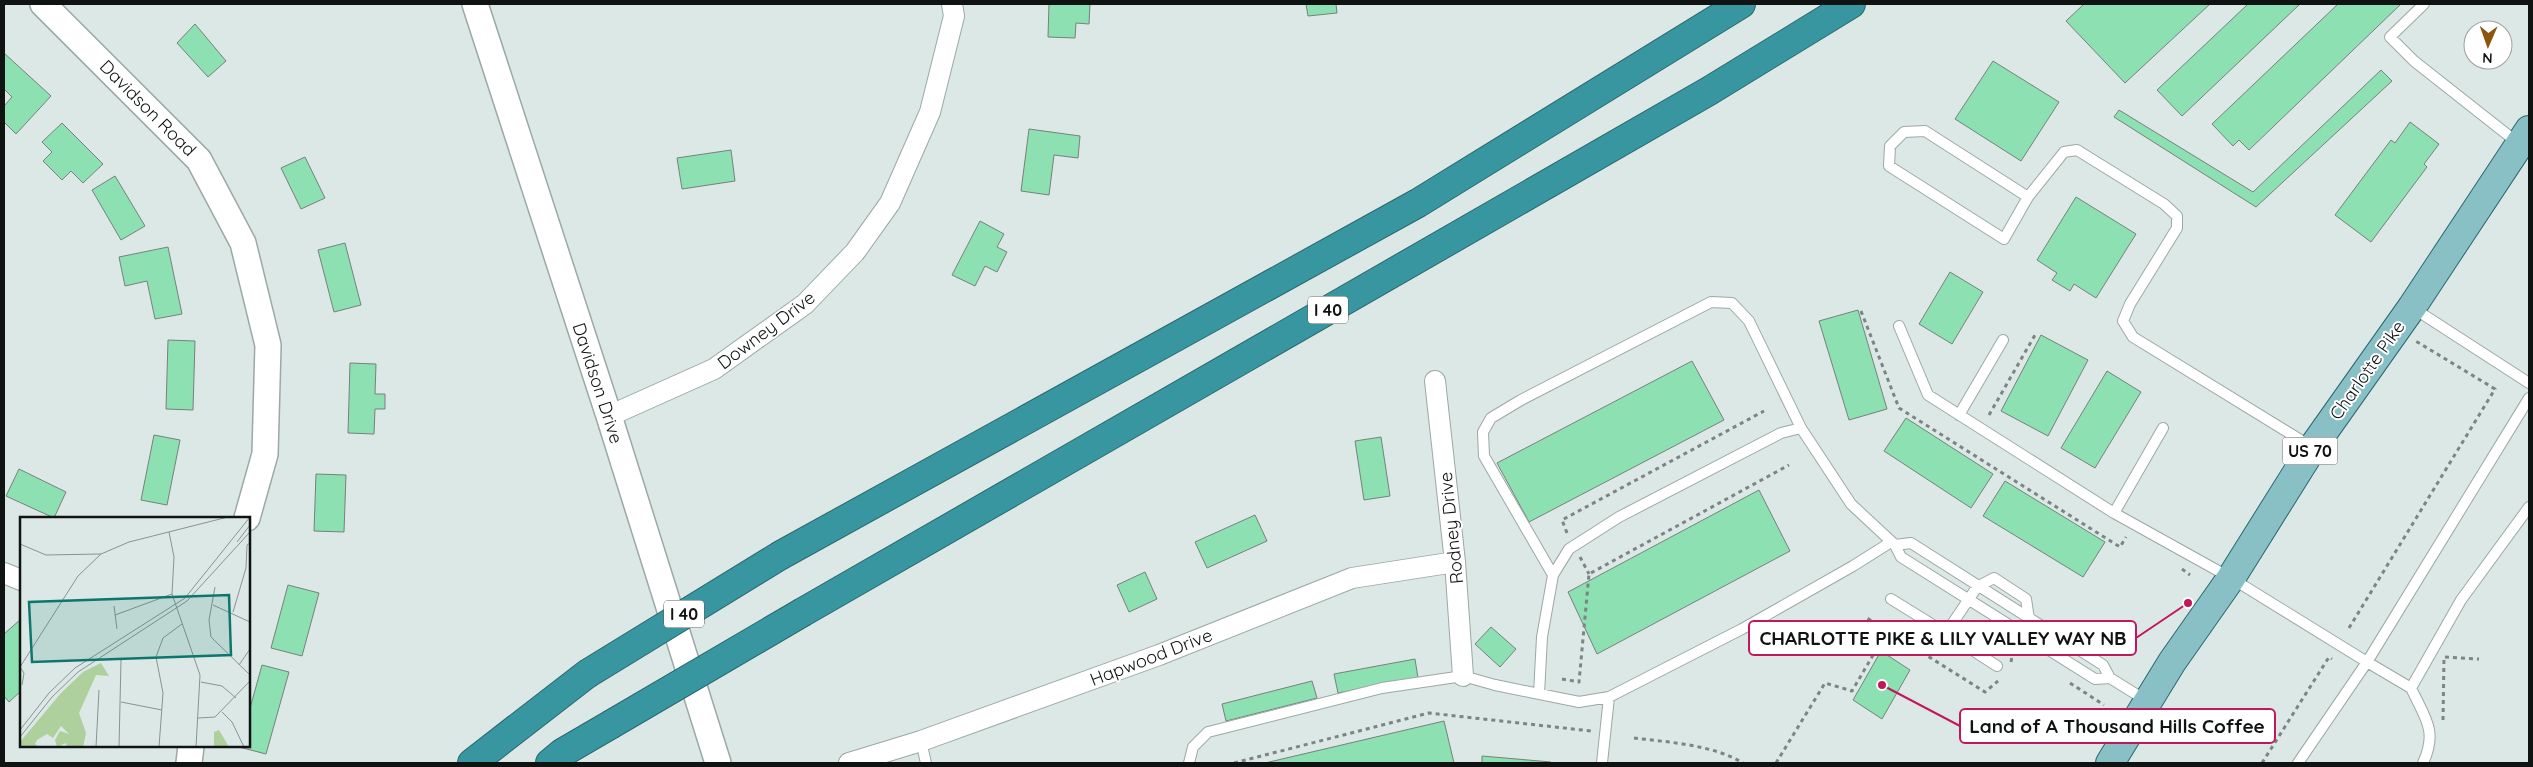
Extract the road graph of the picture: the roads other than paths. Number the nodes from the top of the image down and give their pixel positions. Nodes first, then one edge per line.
1 (43, 4) edge
2 (475, 4) edge
3 (952, 4) edge
4 (1741, 4) edge
5 (1851, 4) edge
6 (2424, 4) edge
7 (2526, 142) edge
8 (2028, 197) junction
9 (2412, 307) junction
10 (1899, 326) dead end
11 (2003, 340) dead end
12 (1435, 381) dead end
13 (2529, 383) edge
14 (2529, 398) edge
15 (1959, 415) junction
16 (609, 416) junction
17 (1801, 428) junction
18 (2164, 428) dead end
19 (2313, 447) junction
20 (2529, 506) edge
21 (2114, 513) junction
22 (247, 517) edge
23 (1893, 543) junction
24 (1455, 562) junction
25 (4, 573) edge
26 (1552, 575) junction
27 (2231, 578) junction
28 (20, 580) edge
29 (1976, 587) junction
30 (1891, 599) dead end
31 (1967, 600) junction
32 (2029, 619) junction
33 (1946, 633) junction
34 (2367, 662) junction
35 (2001, 668) road end
36 (1463, 676) junction
37 (2110, 678) junction
38 (2411, 688) junction
39 (1539, 694) junction
40 (1609, 697) junction
41 (2148, 701) junction
42 (921, 741) junction
43 (191, 747) edge
44 (188, 763) edge
45 (472, 763) edge
46 (550, 763) edge
47 (718, 763) edge
48 (849, 763) edge
49 (926, 763) edge
50 (1190, 763) edge
51 (1602, 763) edge
52 (2110, 763) edge
53 (2298, 763) edge
54 (2423, 763) edge

1 - 22 street, Davidson Road
2 - 16 street, Davidson Drive
3 - 16 street, Downey Drive
4 - 45 highway, I 40, bridge
5 - 46 highway, I 40, bridge
6 - 7 lane
7 - 9 main road, Charlotte Pike / US 70
8 - 8 lane
8 - 19 lane
9 - 13 lane
9 - 19 main road, Charlotte Pike / US 70
10 - 15 lane
11 - 15 lane
12 - 24 street, Rodney Drive
14 - 34 lane
15 - 21 lane
16 - 47 street, Davidson Drive
17 - 23 lane
17 - 26 lane
17 - 26 lane
18 - 21 lane
19 - 27 main road, Charlotte Pike / US 70
20 - 38 lane
21 - 27 lane
23 - 29 lane
23 - 31 lane
23 - 40 lane
24 - 36 street, Rodney Drive
24 - 42 street, Hapwood Drive
25 - 28 street
26 - 39 lane
27 - 34 lane
27 - 41 main road, Charlotte Pike / US 70
29 - 31 lane
29 - 32 lane
29 - 32 lane
30 - 33 lane
31 - 33 lane
31 - 37 lane
32 - 37 lane
33 - 35 lane
34 - 38 lane
34 - 53 lane
36 - 39 lane
36 - 50 lane
37 - 41 lane
38 - 54 lane
39 - 40 lane
40 - 51 lane
41 - 52 main road, Charlotte Pike / US 70
42 - 48 street, Hapwood Drive
42 - 49 lane
43 - 44 street

